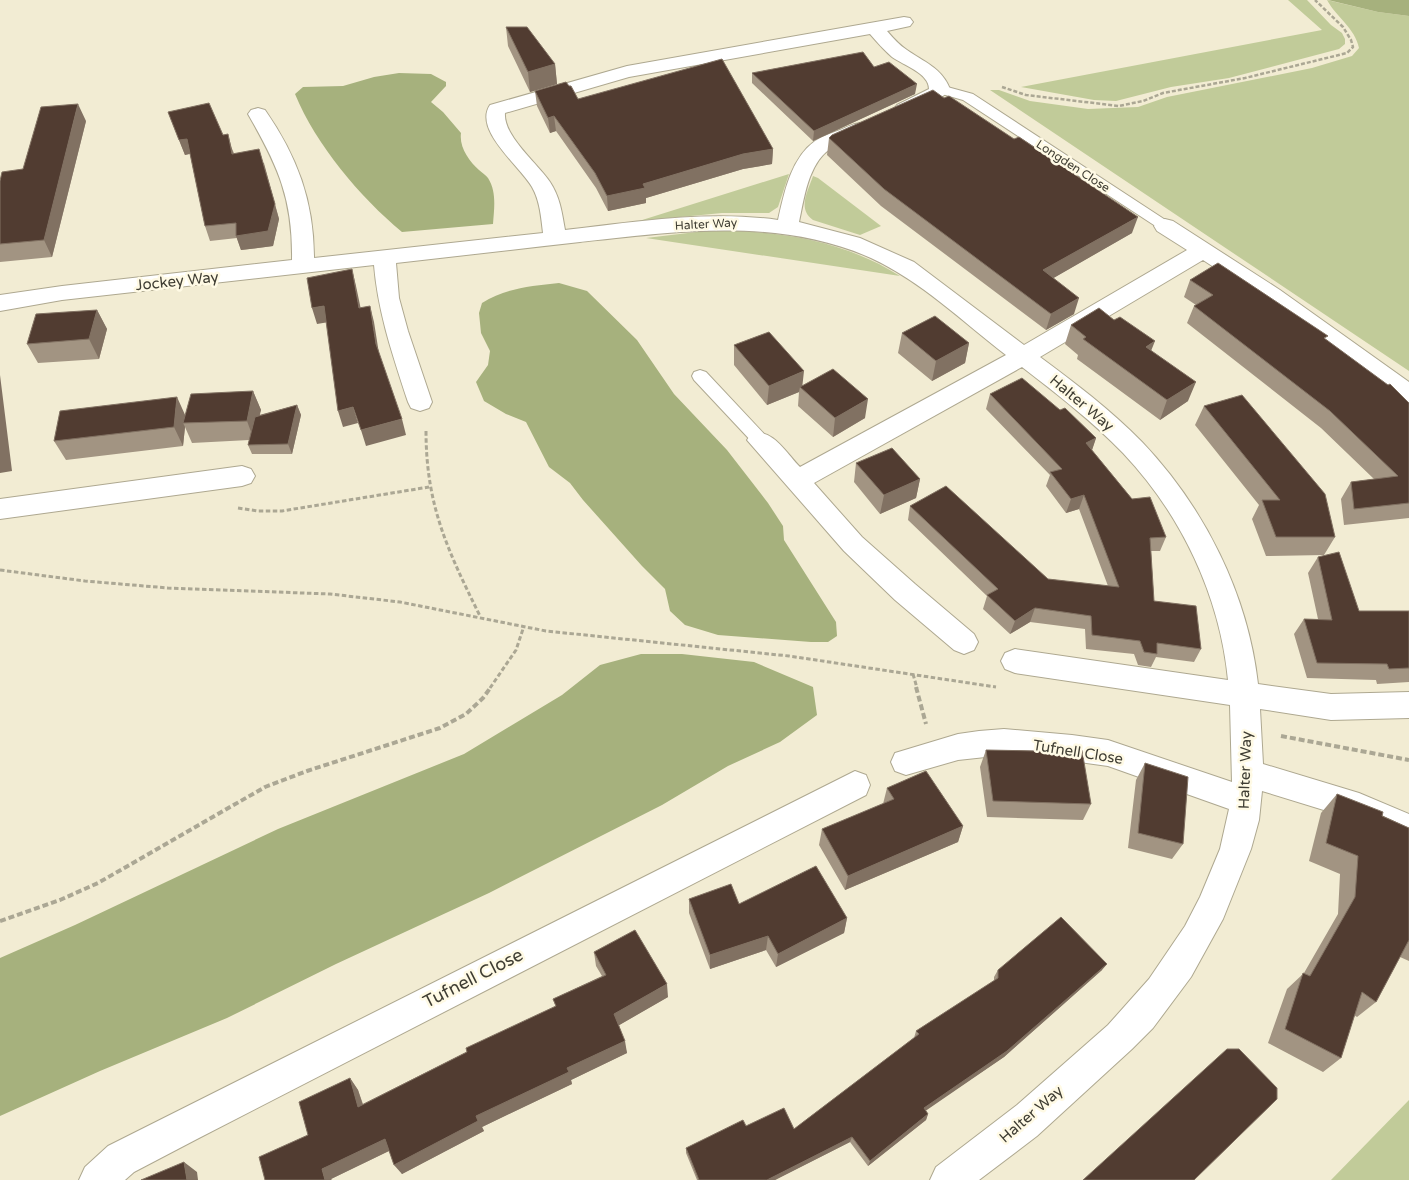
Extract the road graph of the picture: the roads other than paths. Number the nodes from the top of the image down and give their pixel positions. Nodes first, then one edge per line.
1 (904, 22) dead end
2 (874, 28) junction
3 (949, 91) junction
4 (258, 114) dead end
5 (787, 226) junction
6 (1165, 226) joint
7 (555, 238) junction
8 (1202, 251) junction
9 (384, 258) junction
10 (354, 261) joint
11 (303, 267) junction
12 (0, 303) edge
13 (1023, 356) junction
14 (700, 376) dead end
15 (1409, 394) edge
16 (420, 402) road end
17 (760, 440) joint
18 (229, 478) road end
19 (798, 480) junction
20 (0, 509) edge
21 (964, 642) dead end
22 (1015, 660) dead end
23 (1245, 694) junction
24 (1409, 706) edge
25 (920, 758) road end
26 (855, 785) dead end
27 (1247, 787) junction
28 (1409, 829) edge
29 (98, 1180) edge
30 (949, 1180) edge

1 - 2 street
2 - 3 street
2 - 7 street
3 - 5 street
3 - 6 lane, Longden Close
4 - 11 street
5 - 7 street, Halter Way
5 - 13 street, Halter Way
6 - 8 street, Longden Close
7 - 9 street, Halter Way
8 - 13 street
8 - 15 street, Longden Close
9 - 10 street, Halter Way
9 - 16 street
10 - 11 street, Jockey Way
11 - 12 street, Jockey Way
13 - 19 street
13 - 23 street, Halter Way
14 - 17 lane
17 - 19 street
18 - 20 street
19 - 21 street
22 - 23 street
23 - 24 street
23 - 27 street, Halter Way
25 - 27 street, Tufnell Close
26 - 29 street, Tufnell Close
27 - 28 street, Tufnell Close
27 - 30 street, Halter Way

